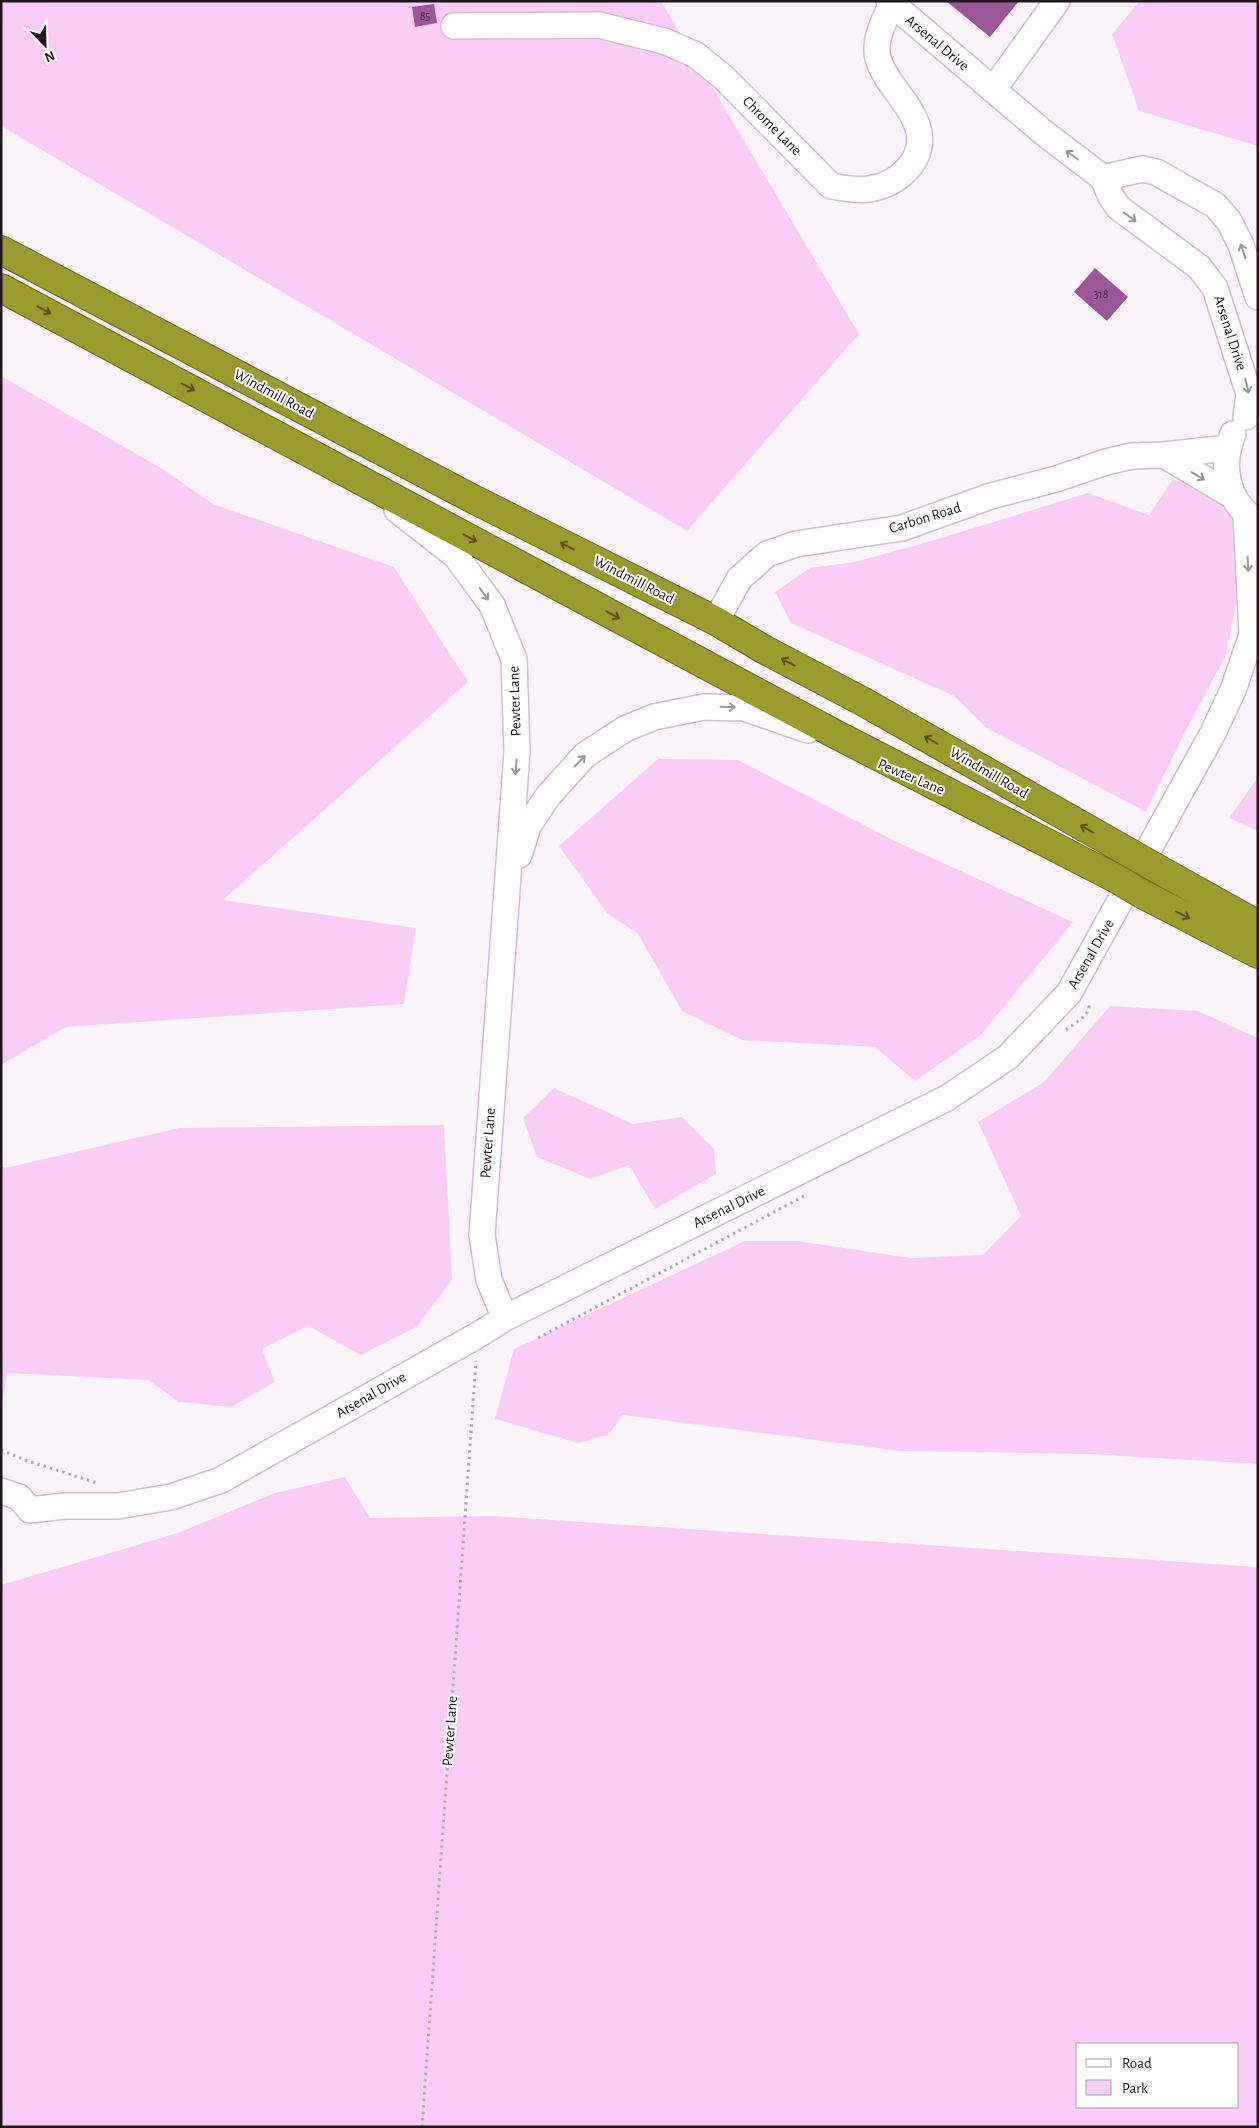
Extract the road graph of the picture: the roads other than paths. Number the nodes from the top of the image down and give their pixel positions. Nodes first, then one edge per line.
1 (1057, 1) edge
2 (893, 2) edge
3 (454, 26) dead end
4 (993, 90) junction
5 (1103, 178) junction
6 (1, 250) edge
7 (1, 288) edge
8 (1215, 288) junction
9 (1255, 288) edge
10 (220, 404) junction
11 (1252, 413) edge
12 (1228, 448) junction
13 (1164, 455) junction
14 (1246, 511) edge
15 (716, 621) junction
16 (1255, 630) edge
17 (951, 794) junction
18 (1258, 925) edge
19 (1258, 954) edge
20 (501, 964) junction
21 (505, 1318) junction
22 (1, 1491) edge

1 - 4 lane
2 - 3 lane, Chrome Lane
2 - 4 lane, Arsenal Drive
5 -> 4 lane, Arsenal Drive
5 -> 8 lane, Arsenal Drive
9 -> 5 lane
15 -> 6 highway, Windmill Road
7 -> 10 highway
8 - 9 lane
8 -> 11 lane, Arsenal Drive
10 -> 17 highway
10 -> 20 lane, Pewter Lane
11 - 12 lane
12 - 13 lane, Carbon Road
12 - 14 lane, Arsenal Drive
13 -> 14 lane
13 - 15 lane, Carbon Road
14 -> 16 lane, Arsenal Drive
18 -> 15 highway, Windmill Road, bridge
16 - 21 lane, Arsenal Drive
17 -> 19 highway, bridge
20 -> 17 lane, Pewter Lane
20 - 21 lane, Pewter Lane
21 - 22 lane, Arsenal Drive

